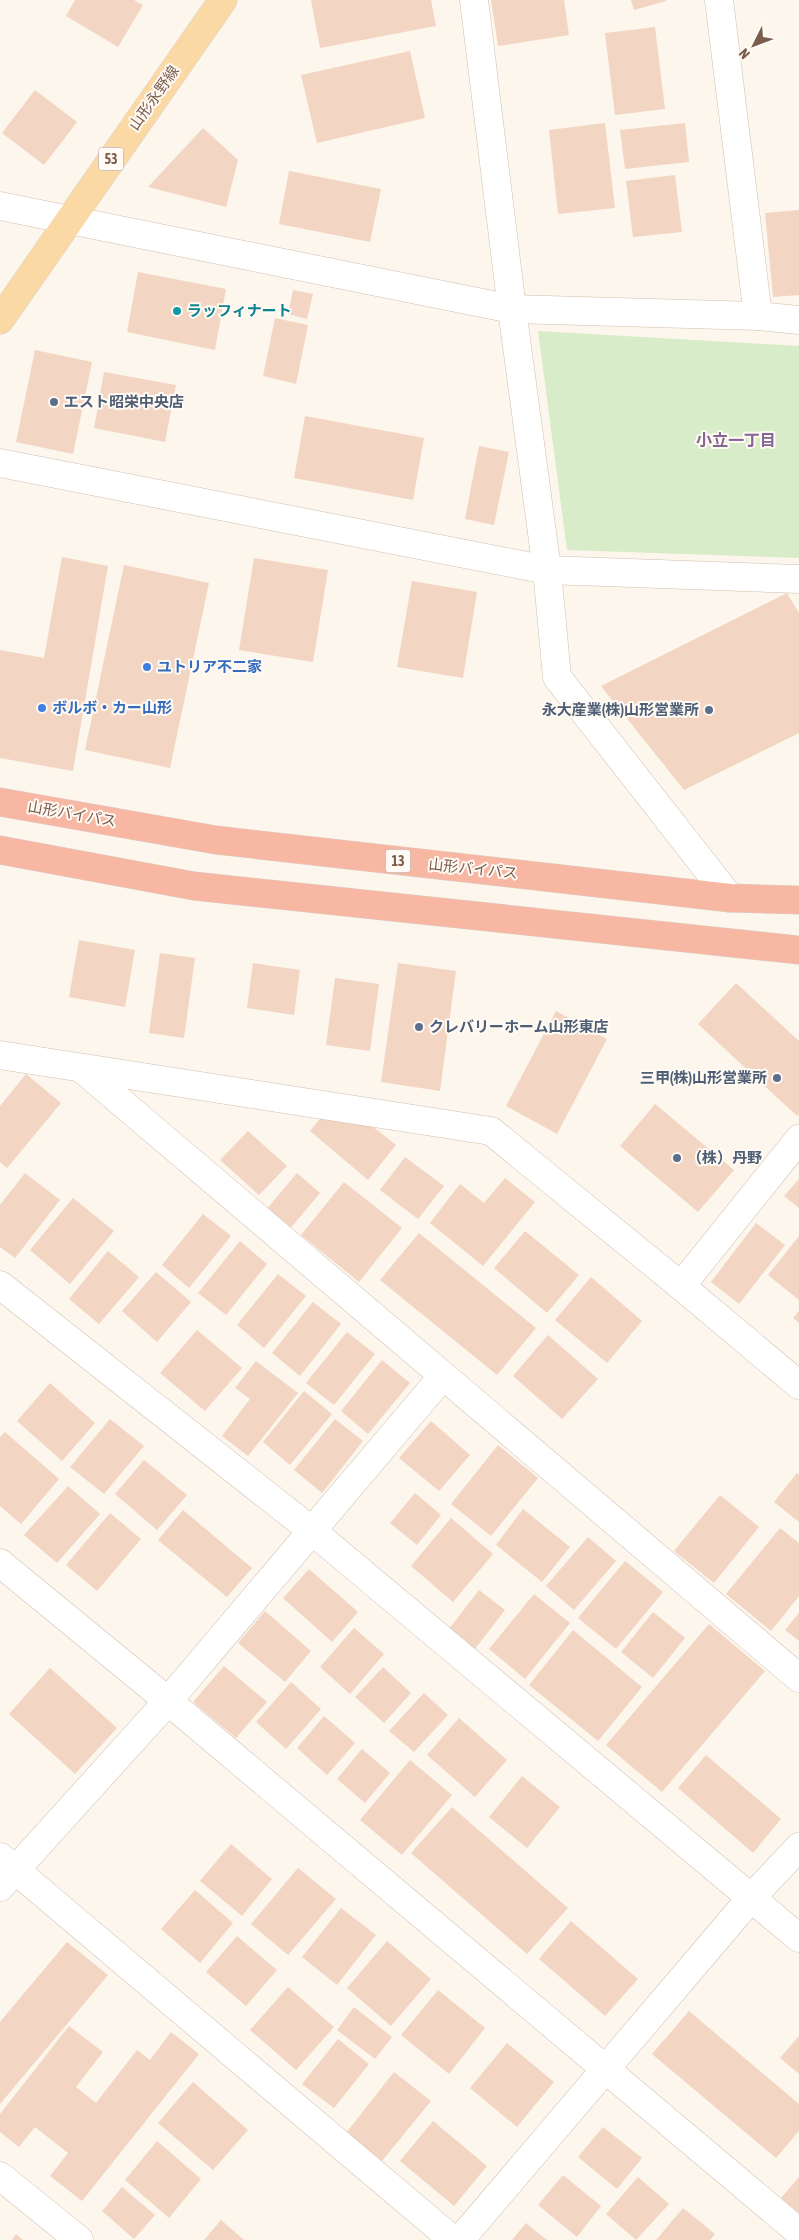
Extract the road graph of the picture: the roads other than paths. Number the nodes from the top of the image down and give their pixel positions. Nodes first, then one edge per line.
1 (223, 0) edge
2 (474, 0) edge
3 (719, 0) edge
4 (0, 206) edge
5 (68, 220) junction
6 (512, 309) junction
7 (758, 316) junction
8 (0, 320) edge
9 (799, 320) edge
10 (0, 463) edge
11 (547, 570) junction
12 (799, 579) edge
13 (0, 802) edge
14 (0, 850) edge
15 (730, 898) junction
16 (799, 900) edge
17 (799, 950) edge
18 (0, 1055) edge
19 (81, 1068) junction
20 (799, 1139) edge
21 (0, 1285) edge
22 (682, 1286) junction
23 (442, 1377) junction
24 (799, 1385) edge
25 (311, 1530) junction
26 (0, 1563) edge
27 (799, 1678) edge
28 (168, 1700) junction
29 (799, 1847) edge
30 (5, 1871) edge
31 (751, 1898) junction
32 (799, 1938) edge
33 (606, 2068) junction
34 (0, 2176) edge
35 (799, 2232) edge
36 (78, 2240) edge
37 (453, 2240) edge
38 (460, 2240) edge

1 - 5 main road, 山形永野線 / 53
2 - 6 street
3 - 7 street
4 - 5 street
5 - 6 street
5 - 8 main road, 山形永野線 / 53
6 - 7 street
6 - 11 street
7 - 9 street
10 - 11 street
11 - 12 street
11 - 15 street
13 - 15 highway, 山形バイパス / 13
14 - 17 highway
15 - 16 highway, 山形バイパス / 13
18 - 19 street
19 - 22 street
19 - 23 street
20 - 22 street
21 - 25 street
22 - 24 street
23 - 25 street
23 - 27 street
25 - 28 street
25 - 31 street
26 - 28 street
28 - 30 street
28 - 33 street
29 - 31 street
30 - 37 street
31 - 32 street
31 - 33 street
33 - 35 street
33 - 38 street
34 - 36 street

